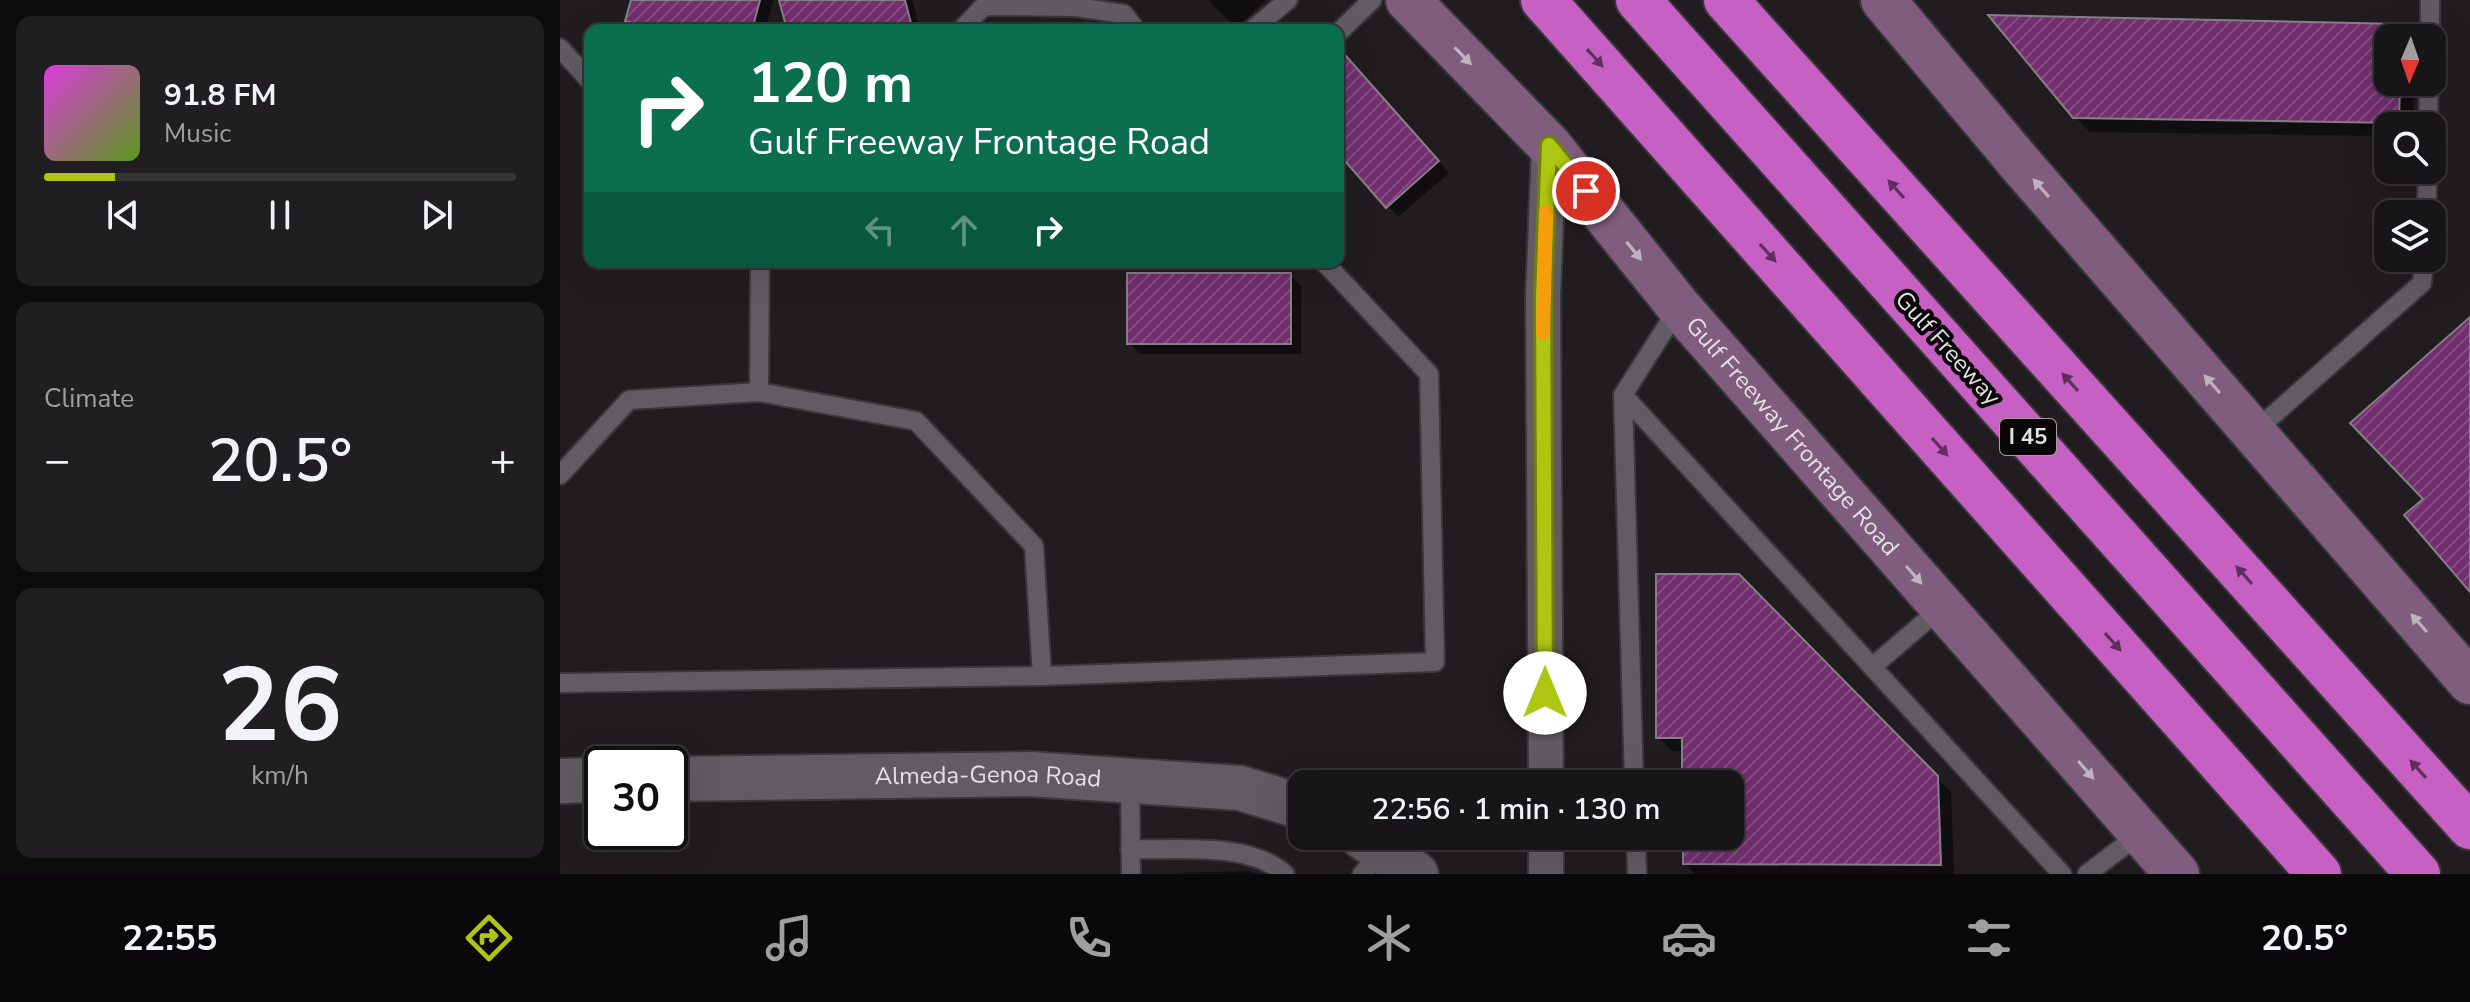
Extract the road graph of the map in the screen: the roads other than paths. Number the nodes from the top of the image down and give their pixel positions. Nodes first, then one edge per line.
1 (1288, 0) edge
2 (1372, 0) edge
3 (1408, 0) edge
4 (1543, 0) edge
5 (1638, 0) edge
6 (1726, 0) edge
7 (1883, 0) edge
8 (2430, 0) edge
9 (1076, 3) edge
10 (967, 24) edge
11 (1132, 24) edge
12 (1259, 24) edge
13 (2430, 24) edge
14 (1344, 27) edge
15 (560, 48) edge
16 (584, 74) edge
17 (1549, 145) junction
18 (760, 268) edge
19 (1330, 268) edge
20 (2423, 272) edge
21 (1679, 307) junction
22 (759, 392) junction
23 (1623, 395) junction
24 (2254, 432) junction
25 (560, 475) edge
26 (1942, 607) junction
27 (1872, 667) junction
28 (1042, 676) junction
29 (2470, 682) edge
30 (560, 683) edge
31 (1546, 770) edge
32 (1634, 770) edge
33 (688, 779) edge
34 (1130, 779) junction
35 (584, 780) edge
36 (560, 781) edge
37 (1288, 803) edge
38 (2470, 827) edge
39 (2141, 833) junction
40 (1130, 849) junction
41 (1546, 850) edge
42 (1636, 850) edge
43 (1131, 874) edge
44 (1285, 874) edge
45 (1546, 874) edge
46 (1637, 874) edge
47 (2062, 874) edge
48 (2087, 874) edge
49 (2177, 874) edge
50 (2319, 874) edge
51 (2418, 874) edge

1 - 12 lane
2 - 14 lane
3 -> 17 main road, Gulf Freeway Frontage Road
4 -> 50 highway
5 - 51 highway, Gulf Freeway / I 45
38 -> 6 highway, I 45
24 -> 7 main road
8 - 13 lane
9 - 10 lane
9 - 11 lane
15 - 16 lane
17 -> 21 main road, Gulf Freeway Frontage Road
17 - 31 street
18 - 22 lane
19 - 28 lane
20 - 24 lane
21 - 23 lane
21 -> 26 main road, Gulf Freeway Frontage Road
22 - 25 lane
22 - 28 lane
23 - 27 lane
23 - 32 lane
29 -> 24 main road
26 - 27 lane
26 -> 39 main road, Gulf Freeway Frontage Road
27 - 47 lane
28 - 30 lane
33 - 34 street, Almeda-Genoa Road
34 - 37 street, Almeda-Genoa Road
34 - 40 lane
35 - 36 street
39 - 48 lane
39 - 49 main road, Gulf Freeway Frontage Road
40 - 43 lane
40 - 44 lane
41 - 45 street
42 - 46 lane

